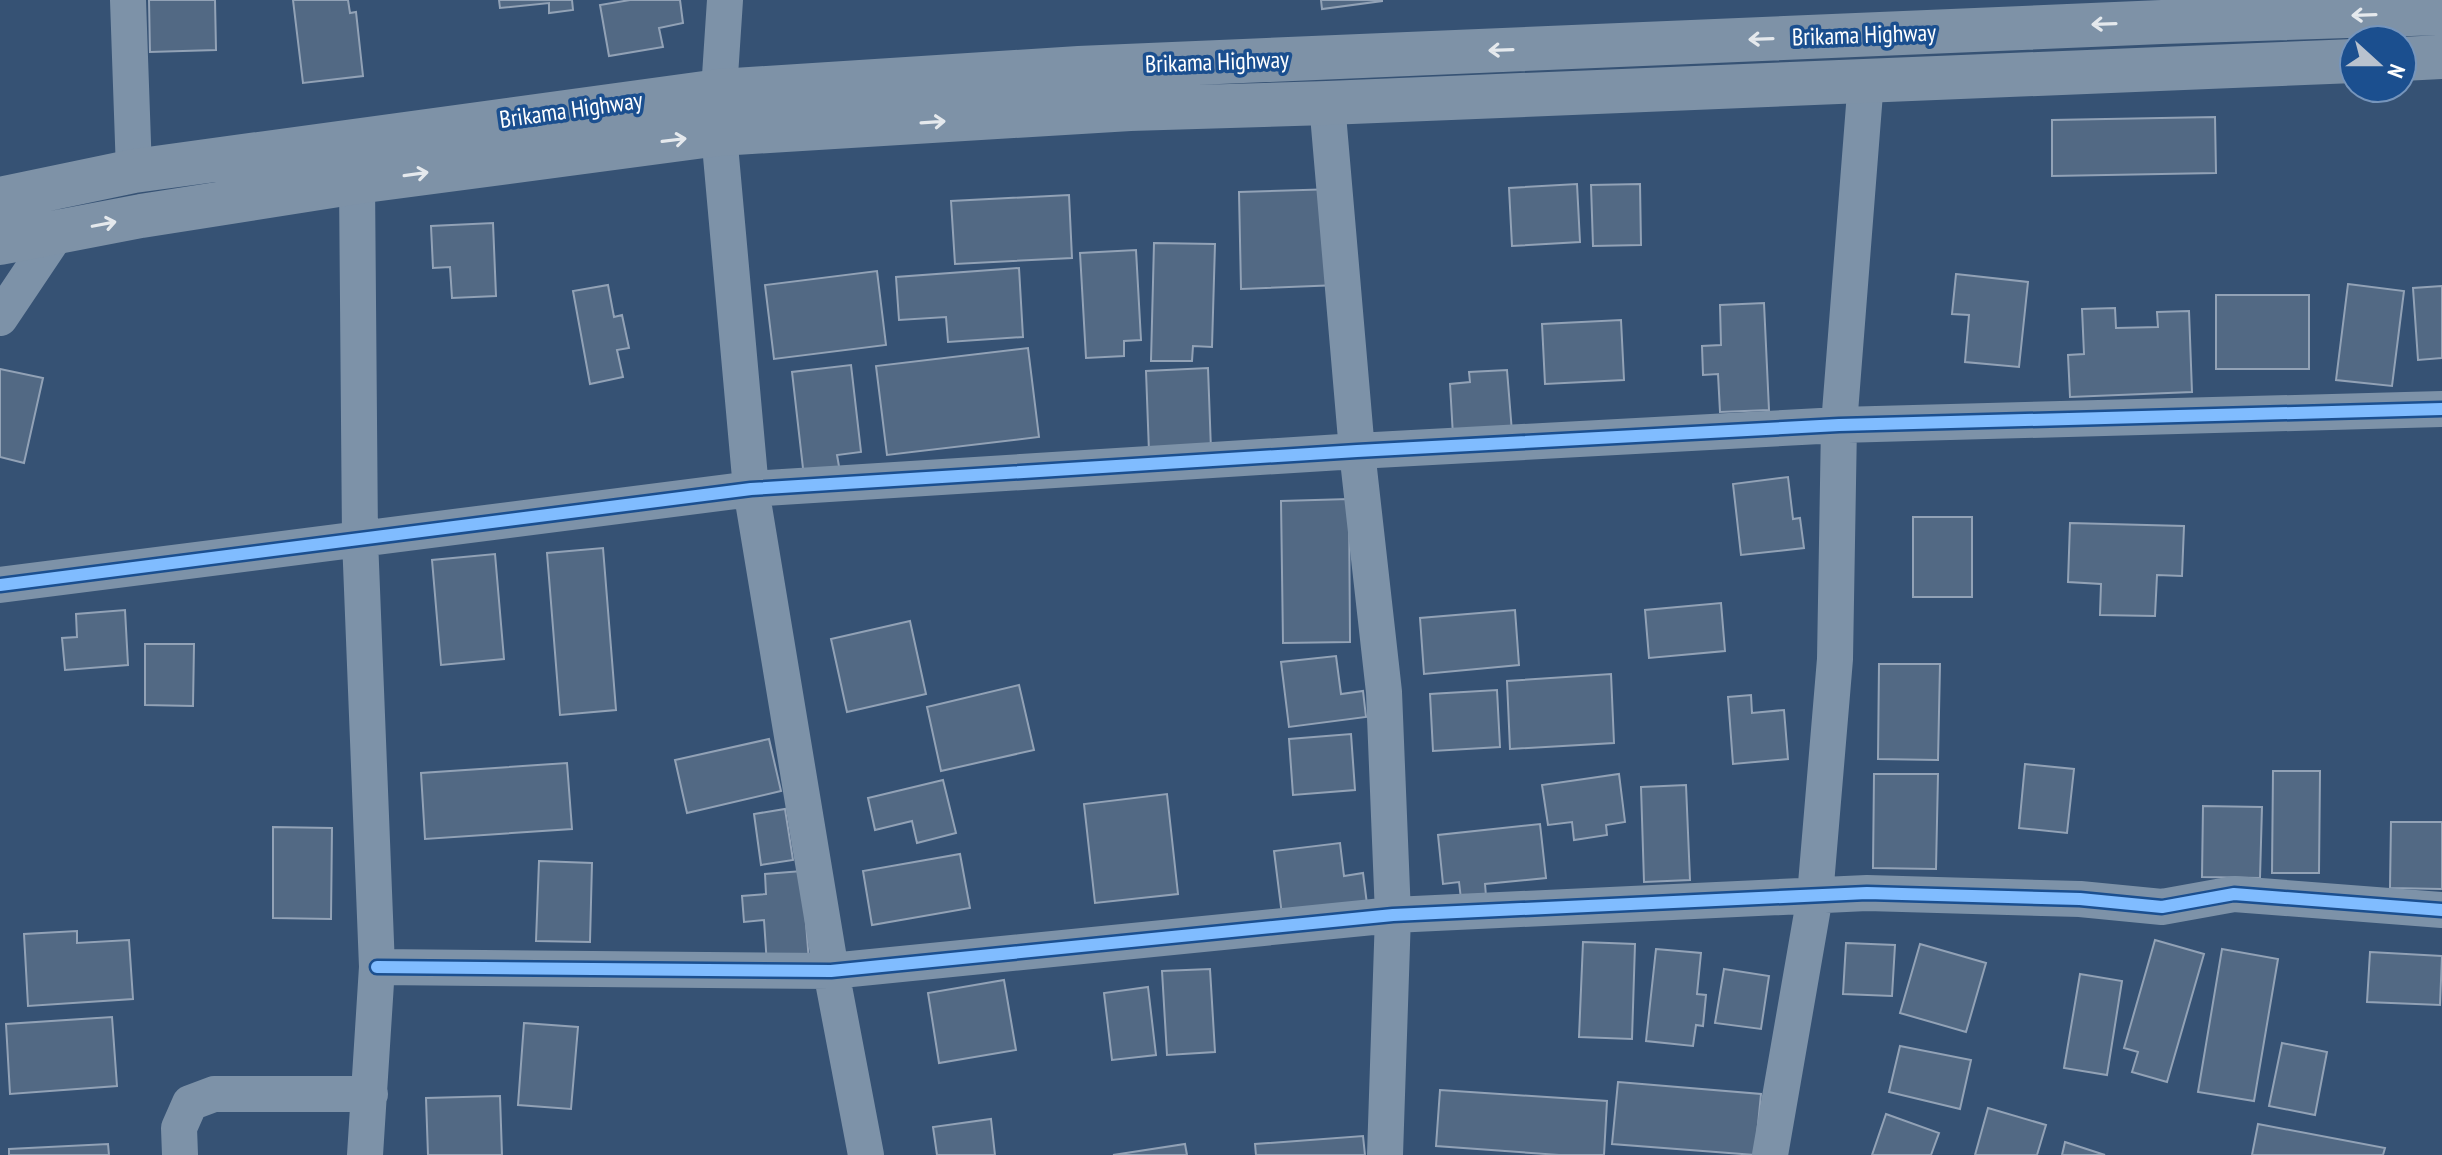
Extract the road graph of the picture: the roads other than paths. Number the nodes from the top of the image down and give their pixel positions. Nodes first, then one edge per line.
1 (128, 0) edge
2 (725, 0) edge
3 (2161, 11) edge
4 (2442, 13) edge
5 (2442, 57) edge
6 (2418, 58) edge
7 (2338, 62) edge
8 (1866, 80) junction
9 (719, 91) junction
10 (1327, 103) junction
11 (719, 134) junction
12 (134, 171) junction
13 (357, 182) junction
14 (0, 199) edge
15 (57, 233) junction
16 (0, 243) edge
17 (0, 318) edge
18 (2442, 409) edge
19 (1839, 425) junction
20 (1357, 451) junction
21 (751, 489) junction
22 (360, 539) junction
23 (0, 585) edge
24 (1815, 896) junction
25 (2442, 910) edge
26 (1393, 915) junction
27 (377, 967) junction
28 (831, 971) junction
29 (370, 1094) junction
30 (180, 1155) edge
31 (365, 1155) edge
32 (866, 1155) edge
33 (1385, 1155) edge
34 (1770, 1155) edge

1 - 12 street
2 - 9 street
4 -> 3 highway, Brikama Highway
3 -> 9 highway, Brikama Highway
5 - 6 highway
7 - 8 highway, Brikama Highway
8 - 10 highway, Brikama Highway
8 - 19 street
9 - 11 street
9 - 12 highway, Brikama Highway
11 -> 10 highway, Brikama Highway
10 - 20 street
13 -> 11 highway, Brikama Highway
11 - 21 street
12 - 14 highway, Brikama Highway
15 -> 13 highway, Brikama Highway
13 - 22 street
15 - 16 highway, Brikama Highway
15 - 17 street
18 - 19 street
19 - 20 street
19 - 24 street
20 - 21 street
20 - 26 street
21 - 22 street
21 - 28 street
22 - 23 street
22 - 27 street
24 - 25 street
24 - 26 street
24 - 34 street
26 - 28 street
26 - 33 street
27 - 28 street
27 - 29 street
28 - 32 street
29 - 30 street
29 - 31 street

